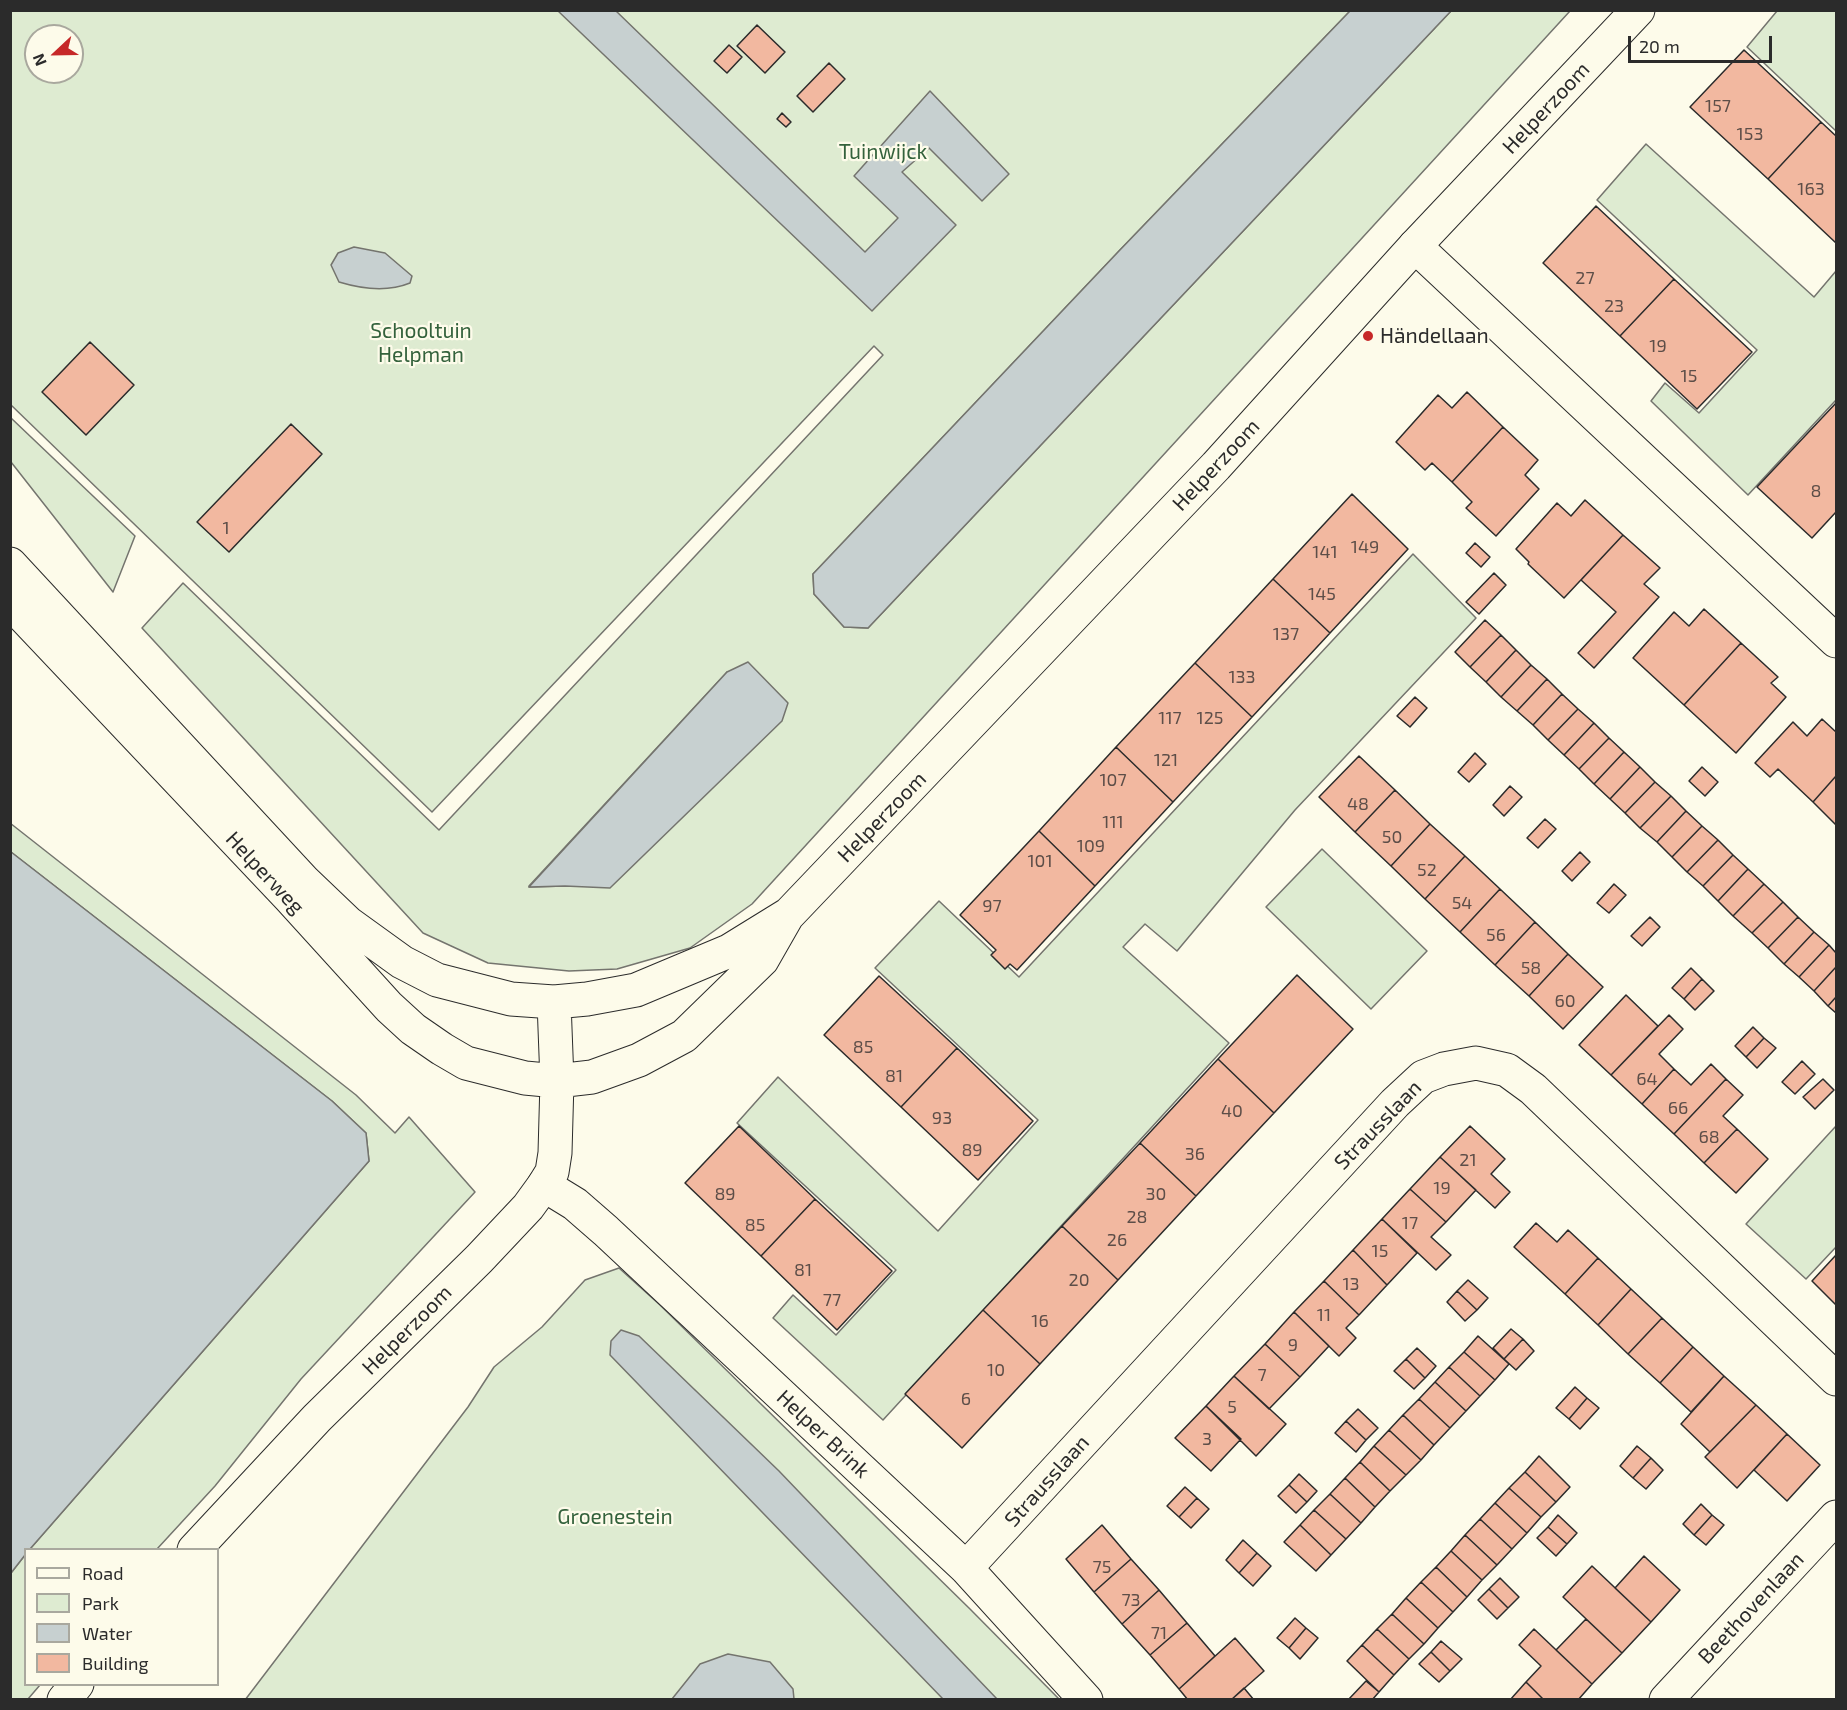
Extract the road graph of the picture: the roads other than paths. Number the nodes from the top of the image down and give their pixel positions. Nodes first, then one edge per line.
1 (1638, 10) edge
2 (1415, 246) junction
3 (10, 564) edge
4 (10, 602) edge
5 (1836, 638) edge
6 (789, 914) junction
7 (554, 1002) junction
8 (557, 1081) junction
9 (544, 1185) junction
10 (1836, 1379) edge
11 (1836, 1517) edge
12 (197, 1548) edge
13 (966, 1568) junction
14 (74, 1686) edge
15 (64, 1700) edge
16 (1086, 1700) edge
17 (1666, 1700) edge

1 - 2 street, Helperzoom
2 - 5 street
2 - 6 street, Helperzoom
3 - 7 street, Helperweg
4 - 8 street, Helperweg
6 - 7 street, Helperzoom
6 - 8 street, Helperzoom
7 - 8 street, Helperzoom
8 - 9 street, Helperzoom
9 - 12 street, Helperzoom
9 - 13 street, Helper Brink
10 - 13 street, Strausslaan
11 - 17 street, Beethovenlaan
13 - 16 street, Helper Brink
14 - 15 street

